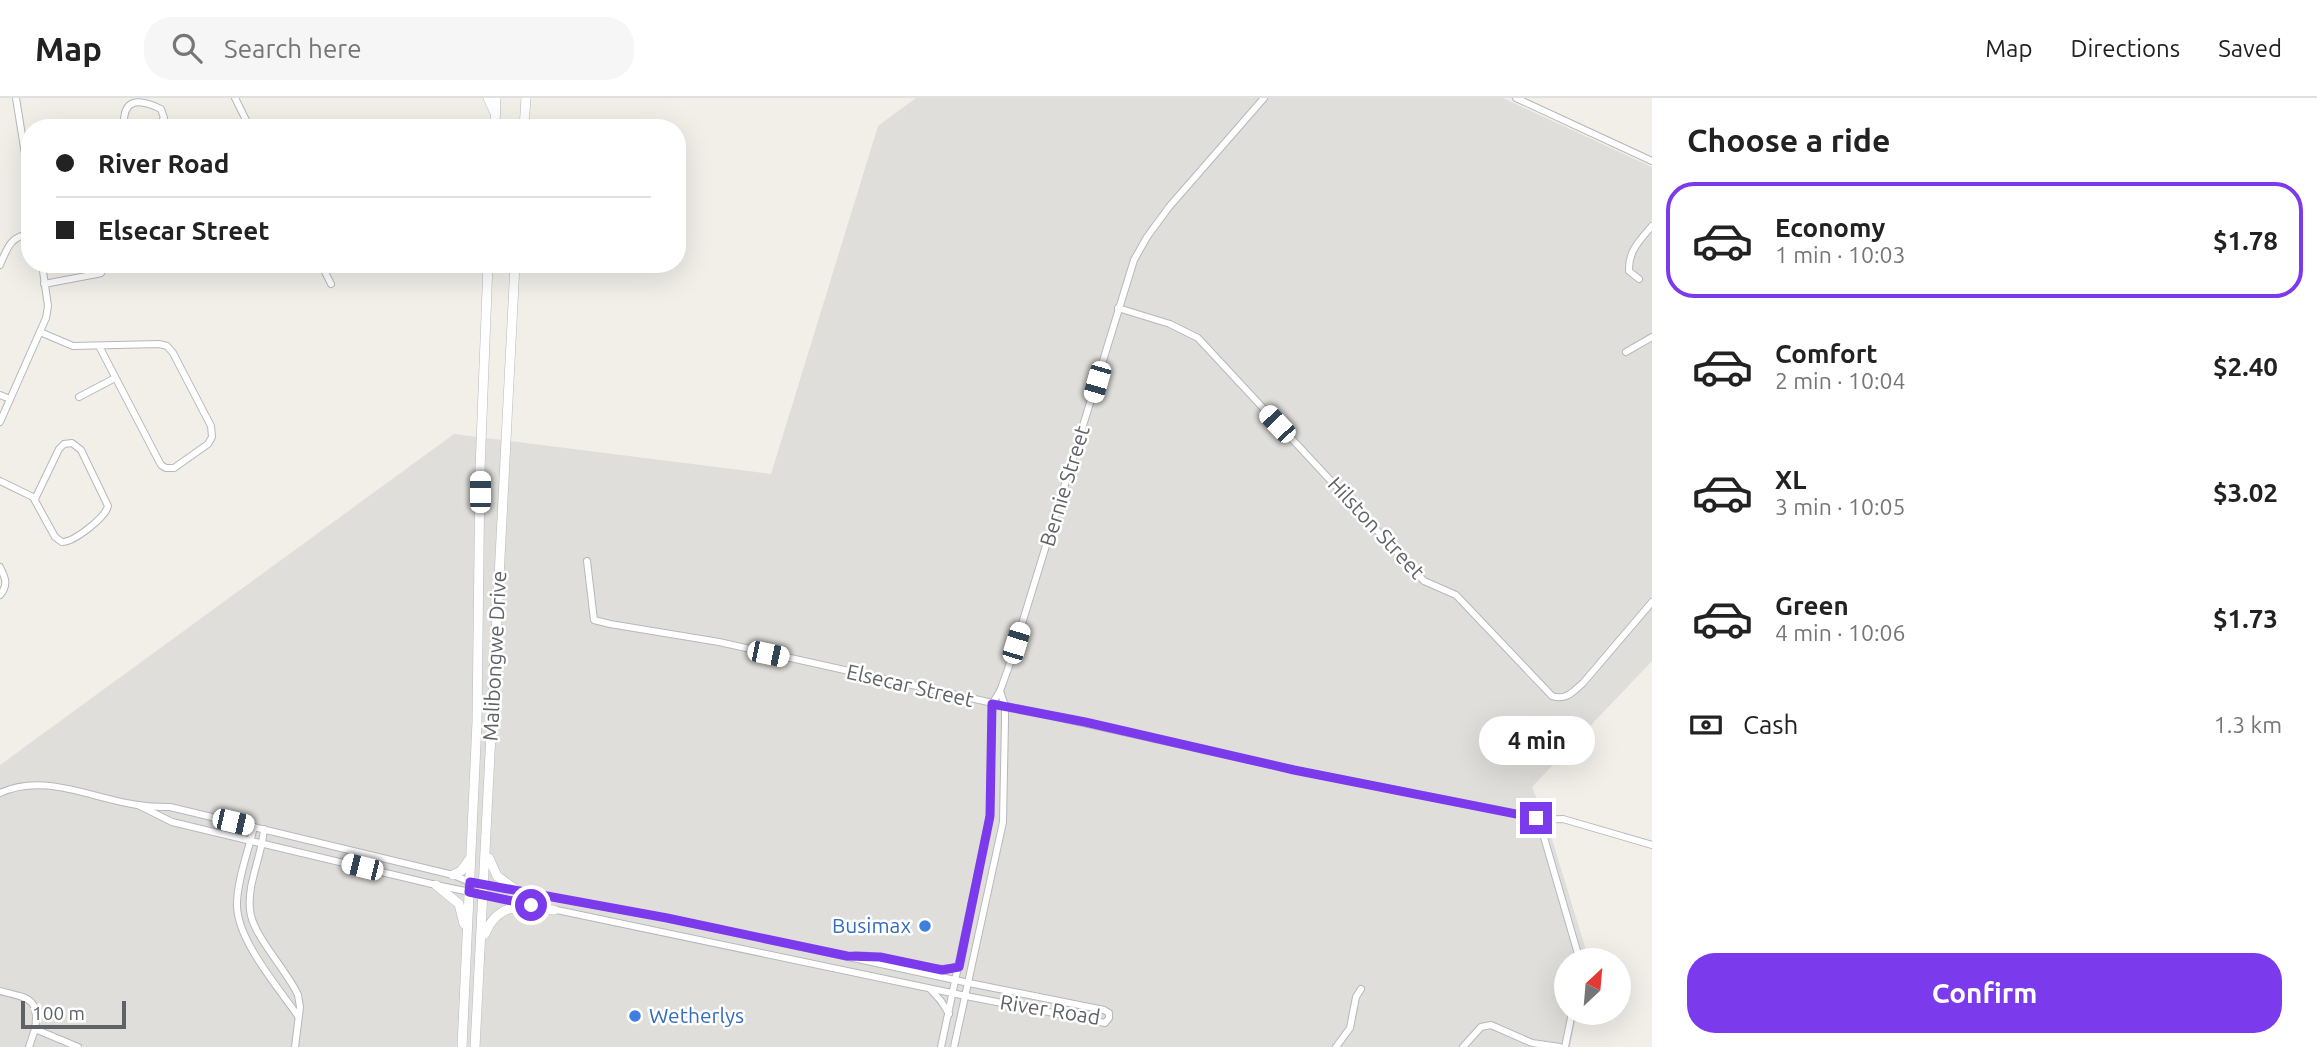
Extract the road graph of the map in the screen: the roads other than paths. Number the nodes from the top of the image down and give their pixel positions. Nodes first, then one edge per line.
1 (16, 98) edge
2 (235, 98) edge
3 (488, 98) edge
4 (496, 98) edge
5 (526, 98) edge
6 (1264, 98) edge
7 (1516, 98) edge
8 (496, 114) junction
9 (125, 119) edge
10 (163, 119) edge
11 (246, 119) edge
12 (496, 119) edge
13 (525, 119) edge
14 (21, 128) edge
15 (1652, 160) edge
16 (1652, 226) edge
17 (21, 236) edge
18 (0, 265) edge
19 (43, 273) edge
20 (99, 273) edge
21 (326, 273) edge
22 (488, 273) edge
23 (516, 273) edge
24 (1639, 279) dead end
25 (44, 284) junction
26 (331, 284) dead end
27 (1118, 308) junction
28 (40, 332) junction
29 (1652, 337) edge
30 (99, 346) junction
31 (1626, 352) dead end
32 (115, 378) junction
33 (0, 395) edge
34 (79, 397) dead end
35 (10, 399) junction
36 (0, 422) edge
37 (0, 481) edge
38 (35, 499) junction
39 (587, 561) dead end
40 (0, 567) edge
41 (0, 595) edge
42 (1652, 602) edge
43 (1000, 691) junction
44 (992, 704) junction
45 (1004, 706) junction
46 (0, 793) edge
47 (138, 805) junction
48 (1539, 820) junction
49 (254, 827) junction
50 (264, 829) junction
51 (251, 840) junction
52 (263, 842) junction
53 (1652, 845) edge
54 (486, 849) junction
55 (471, 857) junction
56 (453, 875) junction
57 (436, 885) junction
58 (469, 887) junction
59 (484, 890) junction
60 (519, 892) junction
61 (554, 910) junction
62 (468, 943) junction
63 (481, 943) junction
64 (1576, 948) edge
65 (847, 956) junction
66 (959, 967) junction
67 (956, 981) junction
68 (969, 983) junction
69 (929, 988) junction
70 (1361, 989) dead end
71 (0, 991) edge
72 (953, 994) junction
73 (966, 996) junction
74 (948, 1014) junction
75 (298, 1016) junction
76 (1568, 1026) edge
77 (35, 1029) junction
78 (29, 1047) edge
79 (78, 1047) edge
80 (295, 1047) edge
81 (462, 1047) edge
82 (475, 1047) edge
83 (940, 1047) edge
84 (954, 1047) edge
85 (1336, 1047) edge
86 (1463, 1047) edge
87 (1562, 1047) edge

1 - 14 street
2 - 11 street
3 - 8 main road
4 - 8 main road
5 - 13 main road
6 - 27 street, Bernie Street
7 - 15 street
8 - 12 main road
9 - 10 street
16 - 24 street
17 - 18 street
19 - 25 street
20 - 25 street
21 - 26 street
22 - 55 main road, Malibongwe Drive
23 - 54 main road, Malibongwe Drive
25 - 28 street
27 - 42 street, Hilston Street
27 - 43 street, Bernie Street
28 - 30 street
28 - 35 street
29 - 31 street
30 - 32 street
30 - 32 street
32 - 34 street
33 - 35 street
35 - 36 street
37 - 38 street
38 - 38 street
39 - 44 street, Elsecar Street
40 - 41 street
43 - 44 street, Bernie Street
43 - 45 street
44 - 45 street, Elsecar Street
44 - 66 street
45 - 48 street, Elsecar Street
45 - 68 street
46 - 47 street
47 - 49 street, River Road
47 - 51 street, River Road
48 - 53 street, Elsecar Street
48 - 64 street
49 - 50 street, River Road
49 - 51 street
50 - 52 street
50 - 56 street, River Road
51 - 52 street, River Road
51 - 75 street
52 - 57 street, River Road
52 - 75 street
54 - 59 main road, Malibongwe Drive
54 - 60 main road
55 - 56 main road
55 - 58 main road, Malibongwe Drive
56 - 58 street, River Road
57 - 58 street, River Road
57 - 62 main road
58 - 59 street, River Road
58 - 62 main road, Malibongwe Drive
59 - 60 street, River Road
59 - 61 street, River Road
59 - 63 main road, Malibongwe Drive
60 - 65 street, River Road
61 - 63 main road
61 - 69 street, River Road
62 - 81 main road, Malibongwe Drive
63 - 82 main road, Malibongwe Drive
65 - 66 street
65 - 67 street, River Road
66 - 67 street
67 - 68 street, River Road
67 - 72 street
68 - 73 street
68 - 73 street, River Road
69 - 72 street, River Road
69 - 74 street
70 - 85 street
71 - 77 street
72 - 73 street, River Road
72 - 74 street
73 - 84 street
74 - 83 street
75 - 80 street
76 - 87 street
77 - 78 street
77 - 79 street
86 - 87 street

